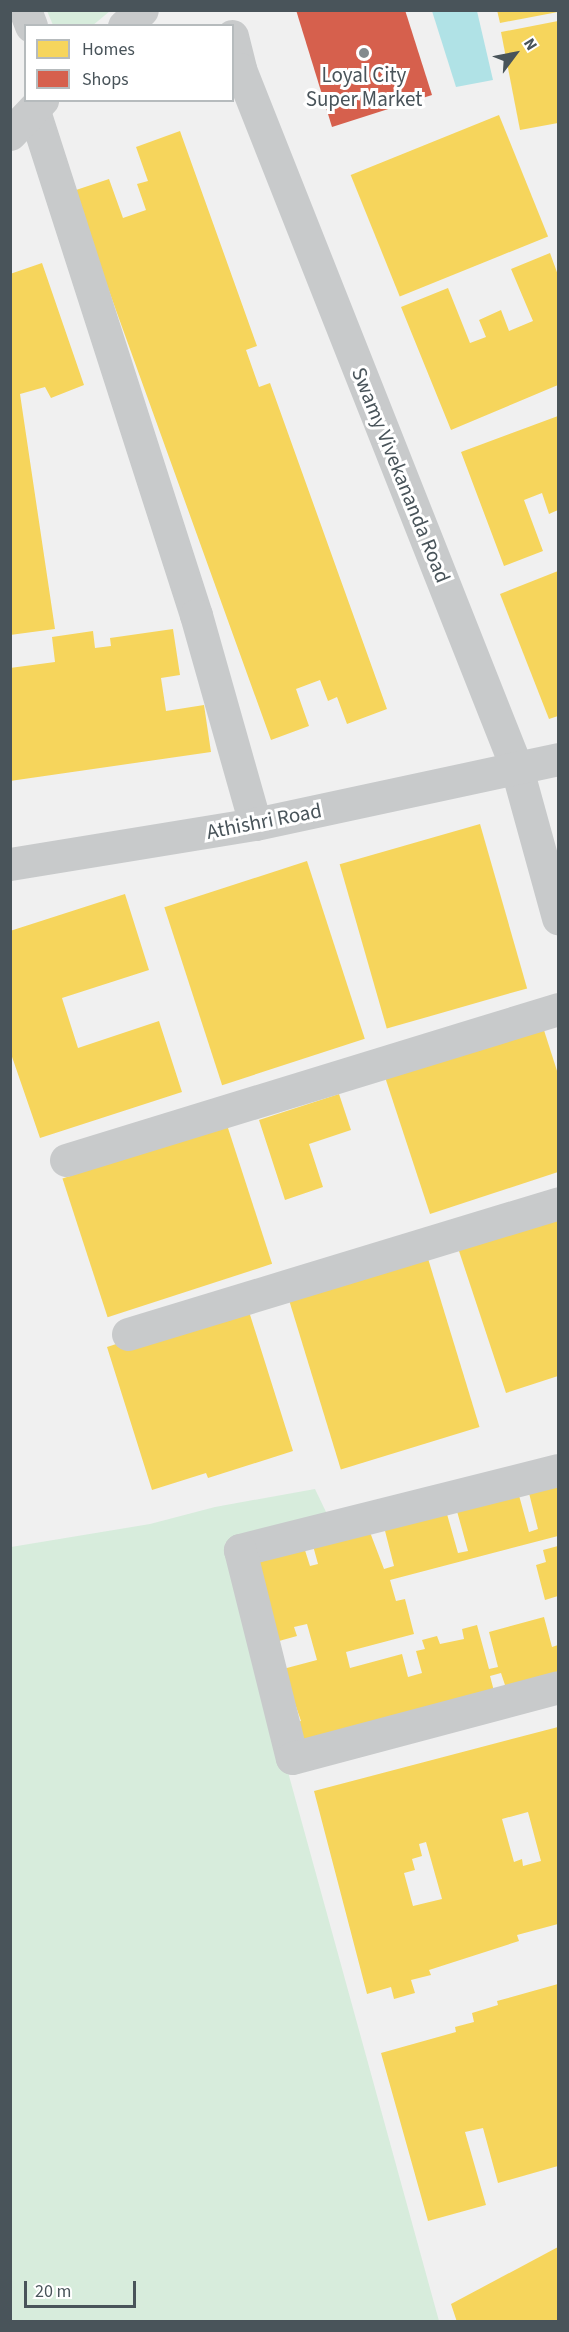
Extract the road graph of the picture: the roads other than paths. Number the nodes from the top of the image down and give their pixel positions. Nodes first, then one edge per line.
1 (25, 10) edge
2 (142, 10) edge
3 (31, 24) edge
4 (126, 24) edge
5 (234, 44) edge
6 (38, 106) edge
7 (10, 134) edge
8 (558, 759) edge
9 (517, 770) junction
10 (255, 824) junction
11 (10, 864) edge
12 (558, 918) edge
13 (558, 1009) edge
14 (66, 1160) dead end
15 (558, 1203) edge
16 (128, 1335) dead end
17 (558, 1470) edge
18 (558, 1687) edge

1 - 3 street
2 - 4 street
5 - 9 street, Swamy Vivekananda Road
6 - 7 street
6 - 10 street
8 - 9 street, Athishri Road
9 - 10 street, Athishri Road
9 - 12 street, Swamy Vivekananda Road
10 - 11 street, Athishri Road
13 - 14 street
15 - 16 street
17 - 18 street

